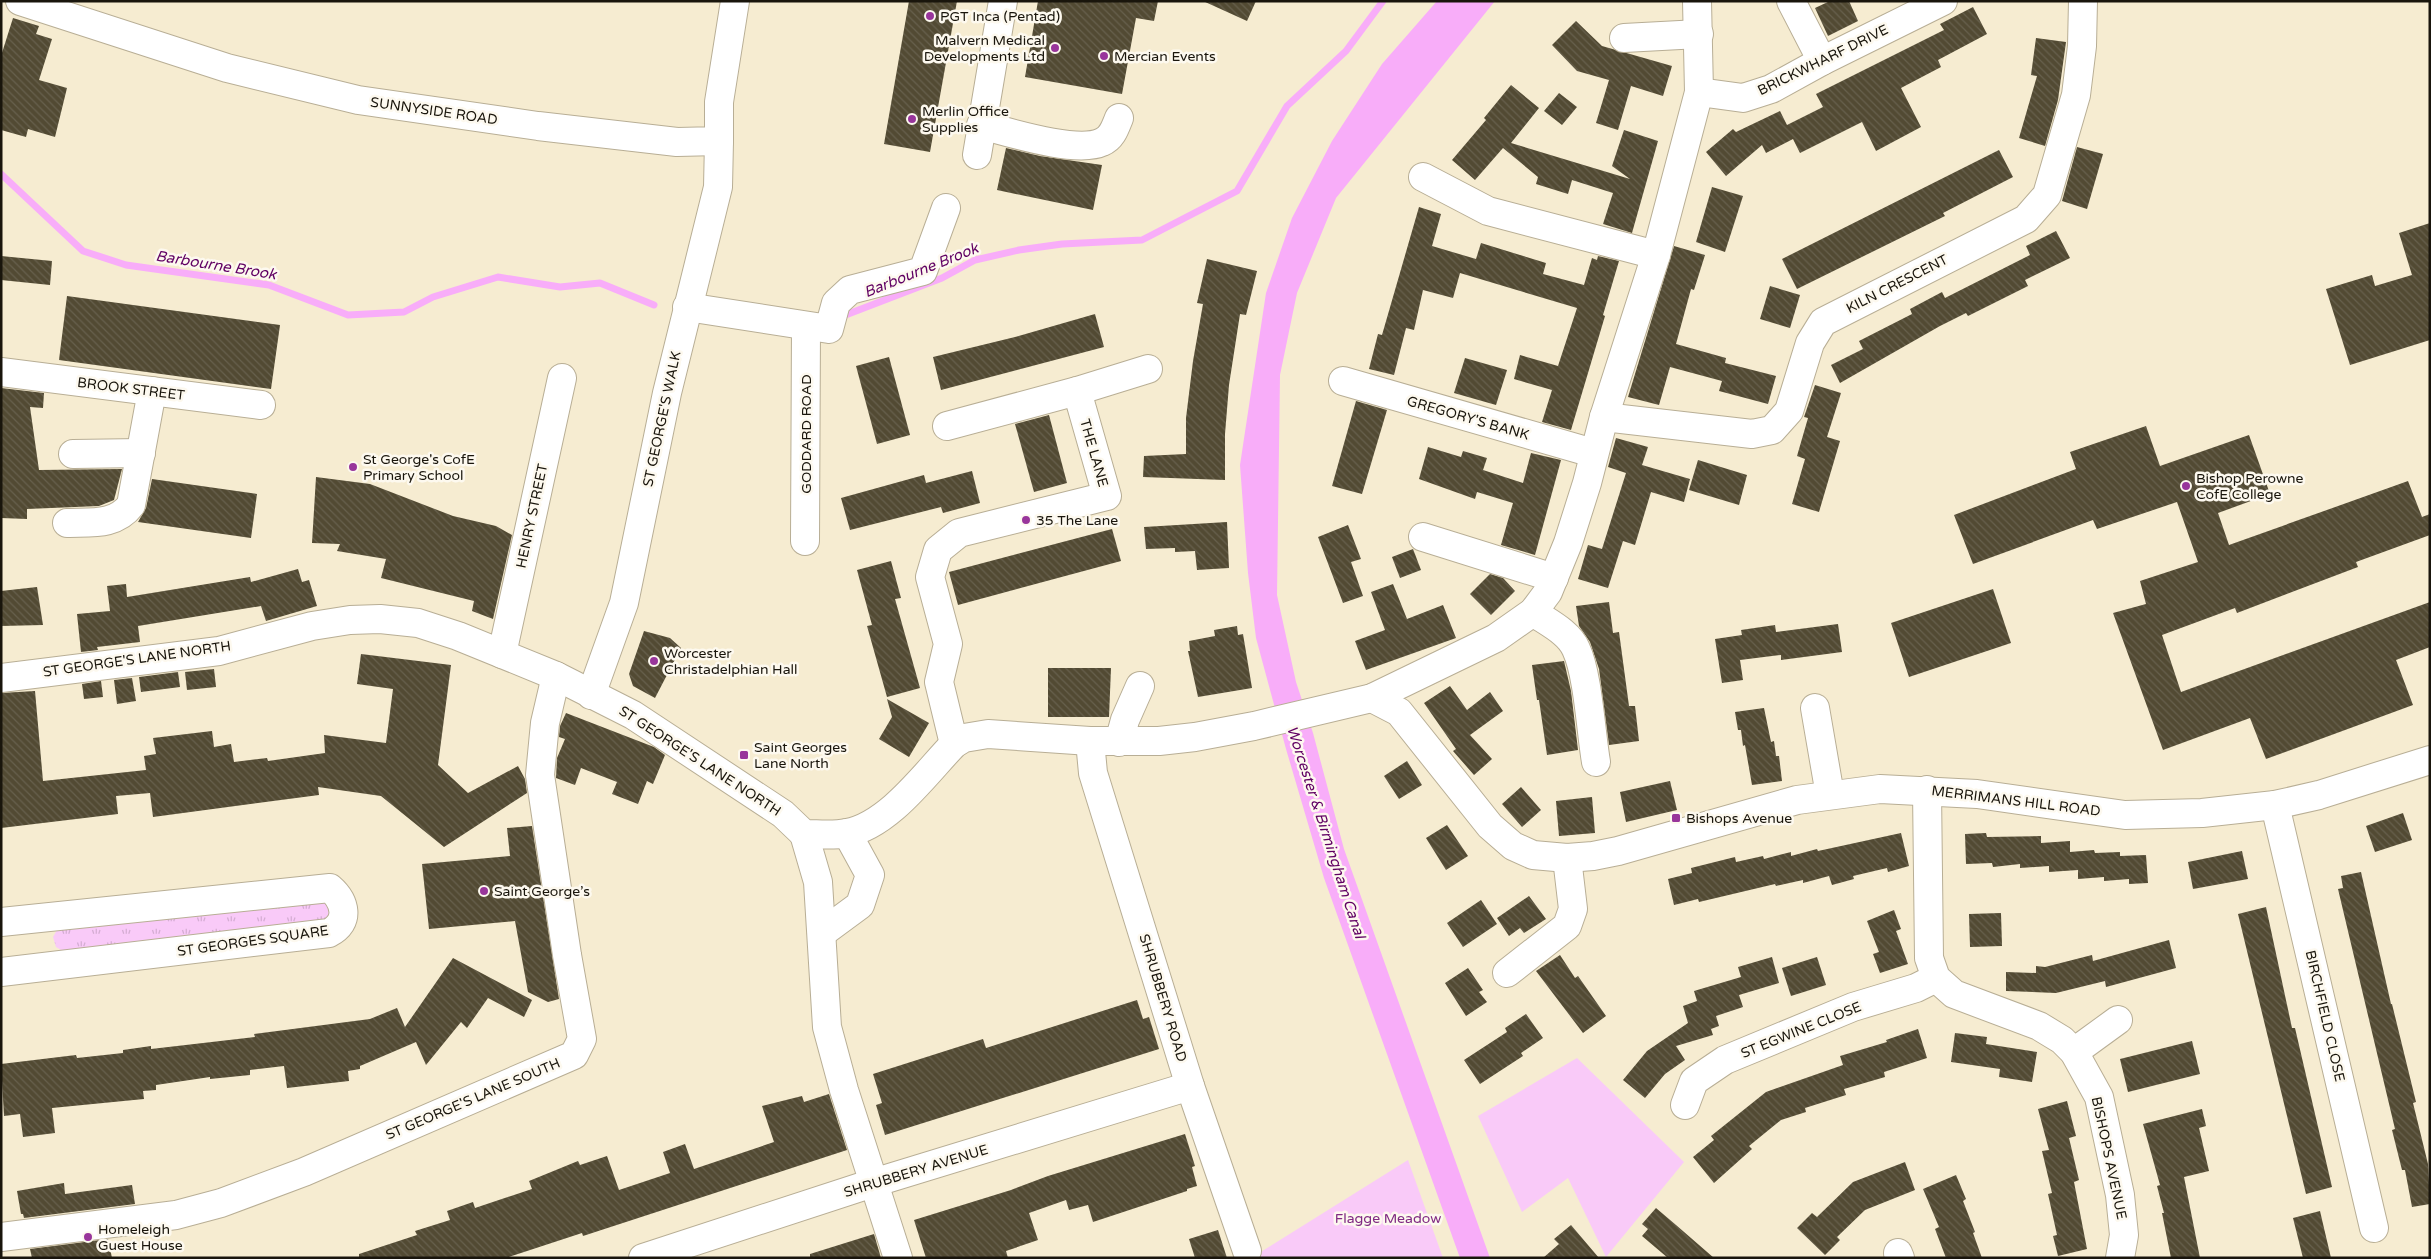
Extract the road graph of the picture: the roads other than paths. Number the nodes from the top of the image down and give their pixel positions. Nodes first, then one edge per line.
1 (20, 1) edge
2 (734, 1) edge
3 (1003, 1) edge
4 (1697, 1) edge
5 (1791, 1) edge
6 (1943, 1) edge
7 (2083, 1) edge
8 (1699, 34) junction
9 (1624, 38) dead end
10 (1822, 61) junction
11 (1699, 92) junction
12 (1119, 118) dead end
13 (981, 125) junction
14 (719, 141) junction
15 (977, 155) dead end
16 (1424, 178) dead end
17 (946, 208) dead end
18 (1656, 255) junction
19 (688, 307) junction
20 (806, 327) junction
21 (1148, 369) dead end
22 (1, 372) edge
23 (562, 378) dead end
24 (1343, 381) dead end
25 (1077, 390) junction
26 (152, 391) junction
27 (261, 405) dead end
28 (1604, 417) junction
29 (947, 426) dead end
30 (141, 452) junction
31 (1593, 453) junction
32 (73, 454) dead end
33 (67, 523) dead end
34 (1423, 537) dead end
35 (805, 541) dead end
36 (1554, 578) junction
37 (1533, 612) junction
38 (502, 654) junction
39 (556, 676) junction
40 (1, 678) edge
41 (1140, 686) dead end
42 (591, 695) junction
43 (1372, 698) junction
44 (1815, 708) dead end
45 (1090, 741) junction
46 (1119, 742) junction
47 (954, 744) junction
48 (2430, 760) edge
49 (1596, 762) dead end
50 (1927, 790) junction
51 (1830, 795) junction
52 (2275, 805) junction
53 (846, 833) junction
54 (804, 834) junction
55 (1568, 858) junction
56 (1, 922) edge
57 (822, 933) junction
58 (1, 972) edge
59 (1507, 973) dead end
60 (1936, 978) junction
61 (2118, 1020) dead end
62 (2074, 1052) junction
63 (1190, 1086) junction
64 (1685, 1105) dead end
65 (873, 1184) junction
66 (2374, 1228) dead end
67 (1, 1237) edge
68 (1247, 1251) dead end
69 (643, 1258) edge
70 (898, 1258) edge
71 (2120, 1258) edge

1 - 14 street, SUNNYSIDE ROAD
2 - 14 street
3 - 13 street
4 - 8 street
5 - 10 street
6 - 10 street, BRICKWHARF DRIVE
7 - 28 street, KILN CRESCENT
8 - 9 street
8 - 11 street
10 - 11 street, BRICKWHARF DRIVE
11 - 18 street
12 - 13 street
13 - 15 street
14 - 19 street, ST GEORGE'S WALK
16 - 18 street
17 - 20 street
18 - 28 street
19 - 20 street
19 - 42 street, ST GEORGE'S WALK
20 - 35 street, GODDARD ROAD
21 - 25 street
22 - 26 street, BROOK STREET
23 - 38 street, HENRY STREET
24 - 31 street, GREGORY'S BANK
25 - 29 street
25 - 47 street, THE LANE
26 - 27 street, BROOK STREET
26 - 30 street
28 - 31 street
30 - 32 street
30 - 33 street
31 - 36 street
34 - 36 street
36 - 37 street
37 - 43 street
37 - 49 street
38 - 39 street, ST GEORGE'S LANE NORTH
38 - 40 street, ST GEORGE'S LANE NORTH
39 - 42 street, ST GEORGE'S LANE NORTH
39 - 67 street, ST GEORGE'S LANE SOUTH
41 - 46 street
42 - 54 street, ST GEORGE'S LANE NORTH
43 - 46 street
43 - 55 street, MERRIMANS HILL ROAD
44 - 51 street
45 - 46 street
45 - 47 street
45 - 63 street, SHRUBBERY ROAD
47 - 53 street
48 - 52 street, MERRIMANS HILL ROAD
50 - 51 street, MERRIMANS HILL ROAD
50 - 52 street, MERRIMANS HILL ROAD
50 - 60 street
51 - 55 street, MERRIMANS HILL ROAD
52 - 66 street, BIRCHFIELD CLOSE
53 - 54 street
53 - 57 street
54 - 57 street
55 - 59 street
56 - 58 street, ST GEORGES SQUARE
57 - 65 street
60 - 62 street, BISHOPS AVENUE
60 - 64 street, ST EGWINE CLOSE
61 - 62 street
62 - 71 street, BISHOPS AVENUE
63 - 65 street, SHRUBBERY AVENUE
63 - 68 street, SHRUBBERY ROAD
65 - 69 street, SHRUBBERY AVENUE
65 - 70 street

